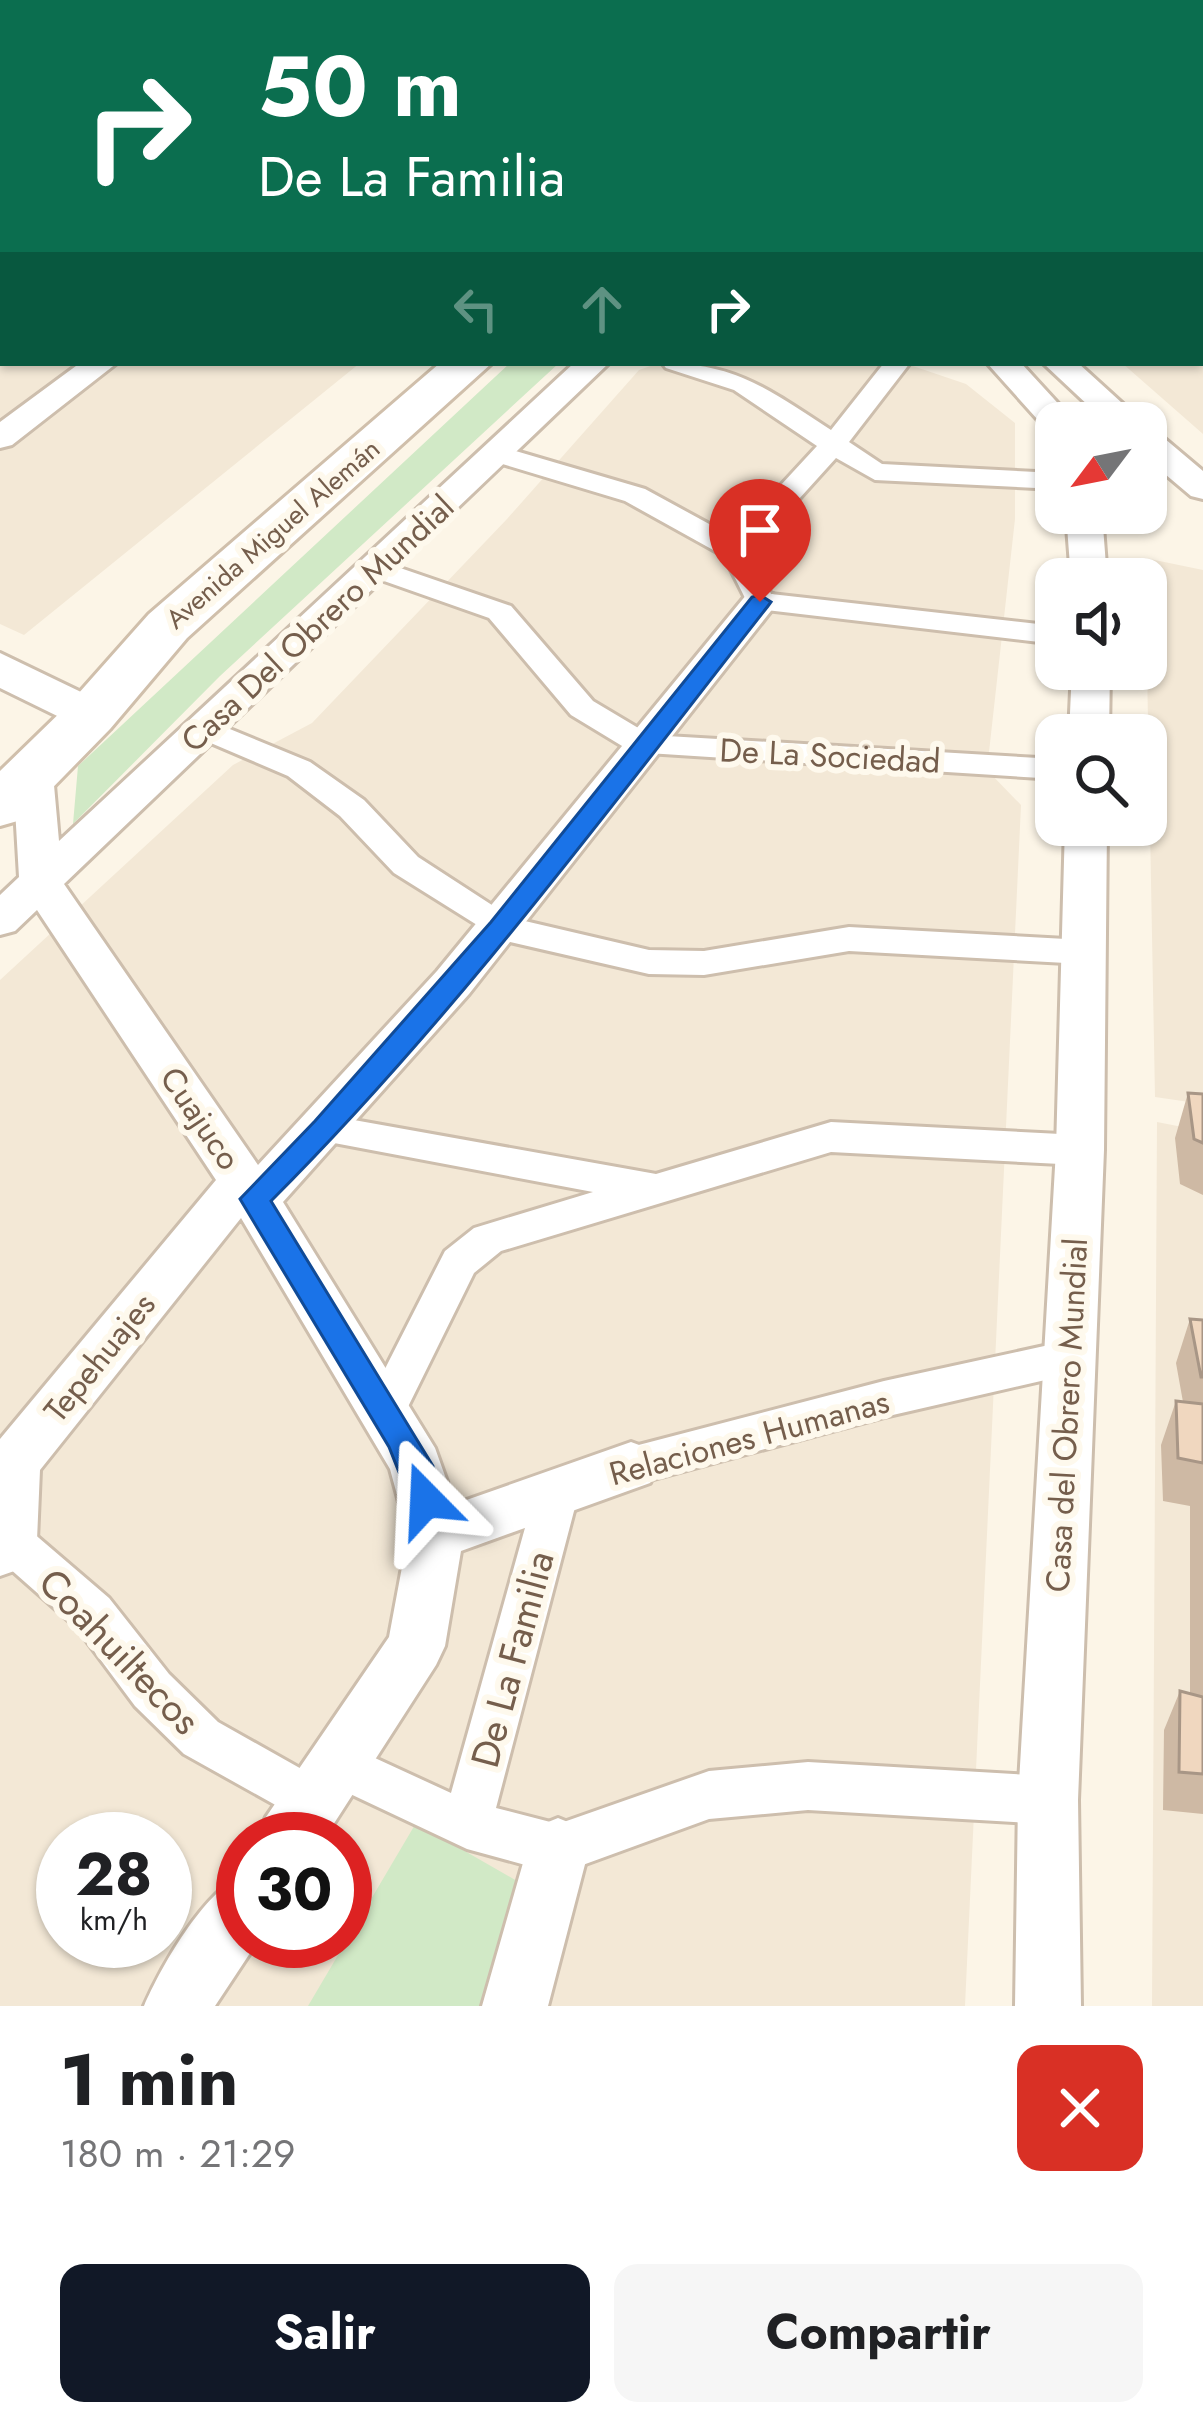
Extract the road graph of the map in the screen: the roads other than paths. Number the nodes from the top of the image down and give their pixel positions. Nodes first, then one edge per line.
1 (97, 366) edge
2 (465, 366) edge
3 (590, 366) edge
4 (685, 366) edge
5 (895, 366) edge
6 (1007, 366) edge
7 (1062, 366) edge
8 (1040, 402) edge
9 (1103, 402) edge
10 (0, 438) edge
11 (833, 445) junction
12 (499, 454) junction
13 (1167, 463) edge
14 (1035, 481) edge
15 (1203, 489) edge
16 (736, 551) junction
17 (377, 568) junction
18 (760, 602) junction
19 (1035, 632) edge
20 (0, 668) edge
21 (90, 716) junction
22 (203, 728) junction
23 (643, 745) junction
24 (1035, 768) edge
25 (17, 790) edge
26 (1086, 846) edge
27 (40, 882) junction
28 (0, 920) edge
29 (501, 928) junction
30 (1084, 952) junction
31 (326, 1129) junction
32 (1080, 1150) junction
33 (249, 1190) junction
34 (663, 1190) junction
35 (1067, 1358) junction
36 (385, 1410) junction
37 (631, 1466) joint
38 (557, 1492) junction
39 (436, 1535) junction
40 (3, 1539) edge
41 (1048, 1800) junction
42 (313, 1802) edge
43 (467, 1825) junction
44 (558, 1849) junction
45 (216, 1948) edge
46 (177, 2006) edge
47 (515, 2006) edge
48 (1048, 2006) edge

1 - 10 street
2 - 21 main road, Avenida Miguel Alemán
3 - 12 street, Casa Del Obrero Mundial
4 - 11 street
5 - 11 street
6 - 8 street
7 - 9 street
11 - 14 street
11 - 16 street
12 - 16 street
12 - 17 street, Casa Del Obrero Mundial
13 - 15 street
16 - 18 street
17 - 22 street, Casa Del Obrero Mundial
17 - 23 street, De La Sociedad
18 - 19 street
18 - 23 street
20 - 21 street
21 - 25 main road, Avenida Miguel Alemán
22 - 27 street, Casa Del Obrero Mundial
22 - 29 street
23 - 24 street, De La Sociedad
23 - 29 street
25 - 27 street
26 - 30 street, Casa del Obrero Mundial
27 - 28 street, Casa Del Obrero Mundial
27 - 33 street, Cuajuco
29 - 30 street
29 - 31 street
30 - 32 street, Casa del Obrero Mundial
31 - 33 street
31 - 34 street
32 - 34 street
32 - 35 street, Casa del Obrero Mundial
33 - 36 street, Cuajuco
33 - 40 street, Tepehuajes
34 - 36 street
35 - 37 street, Relaciones Humanas
35 - 41 street, Casa del Obrero Mundial
36 - 39 street, Cuajuco
37 - 38 street, Relaciones Humanas
38 - 39 street, Relaciones Humanas
38 - 43 street, De La Familia
39 - 42 street, Cuajuco
40 - 42 street, Coahuiltecos
41 - 44 street
41 - 48 street, Casa del Obrero Mundial
42 - 43 street, Coahuiltecos
43 - 44 street, Coahuiltecos
44 - 47 street
45 - 46 street

